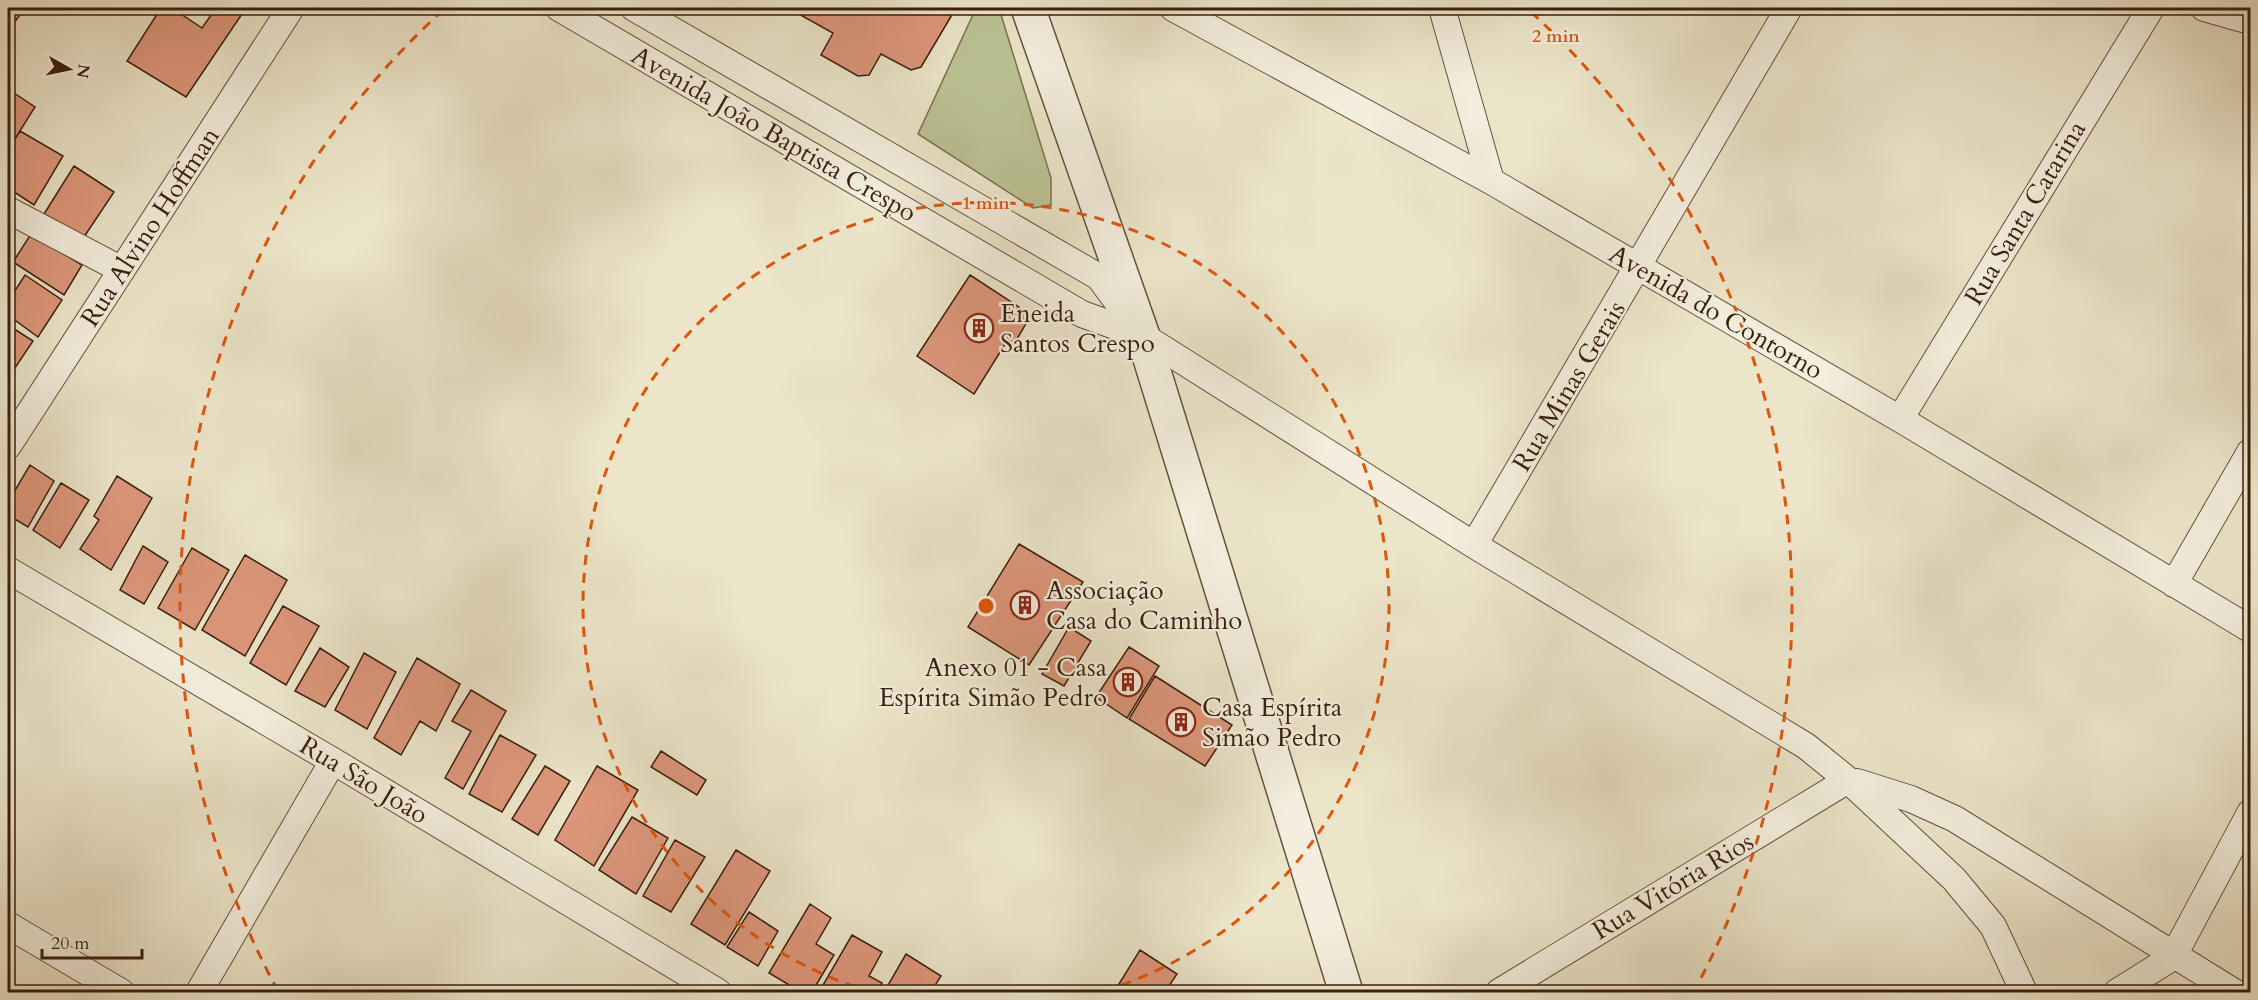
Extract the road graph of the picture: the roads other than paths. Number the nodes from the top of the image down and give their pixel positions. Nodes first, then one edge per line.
1 (291, 8) edge
2 (559, 8) edge
3 (634, 8) edge
4 (1028, 8) edge
5 (1173, 8) edge
6 (1442, 8) edge
7 (1789, 8) edge
8 (2151, 8) edge
9 (2204, 8) edge
10 (2250, 21) edge
11 (1491, 181) junction
12 (8, 210) edge
13 (1639, 268) junction
14 (122, 270) junction
15 (1143, 336) junction
16 (1900, 419) junction
17 (8, 446) edge
18 (2250, 452) edge
19 (1474, 545) junction
20 (8, 570) edge
21 (2174, 584) junction
22 (2250, 630) edge
23 (333, 761) junction
24 (1848, 780) junction
25 (2250, 813) edge
26 (8, 925) edge
27 (2173, 957) junction
28 (121, 993) edge
29 (199, 993) edge
30 (718, 993) edge
31 (1346, 993) edge
32 (1499, 993) edge
33 (2024, 993) edge
34 (2117, 993) edge
35 (2234, 993) edge

1 - 14 street, Rua Alvino Hoffman
2 - 15 street, Avenida João Baptista Crespo
3 - 15 street, Avenida João Baptista Crespo
4 - 15 street
5 - 11 street, Avenida do Contorno
6 - 11 street
7 - 13 street, Rua Minas Gerais
8 - 16 street, Rua Santa Catarina
9 - 10 street
11 - 13 street, Avenida do Contorno
12 - 14 street
13 - 16 street, Avenida do Contorno
13 - 19 street, Rua Minas Gerais
14 - 17 street, Rua Alvino Hoffman
15 - 19 street
15 - 31 street
16 - 21 street, Avenida do Contorno
18 - 21 street
19 - 24 street
20 - 23 street, Rua São João
21 - 22 street, Avenida do Contorno
23 - 29 street
23 - 30 street, Rua São João
24 - 27 street
24 - 32 street, Rua Vitória Rios
24 - 33 street
25 - 27 street
26 - 28 street
27 - 34 street
27 - 35 street

